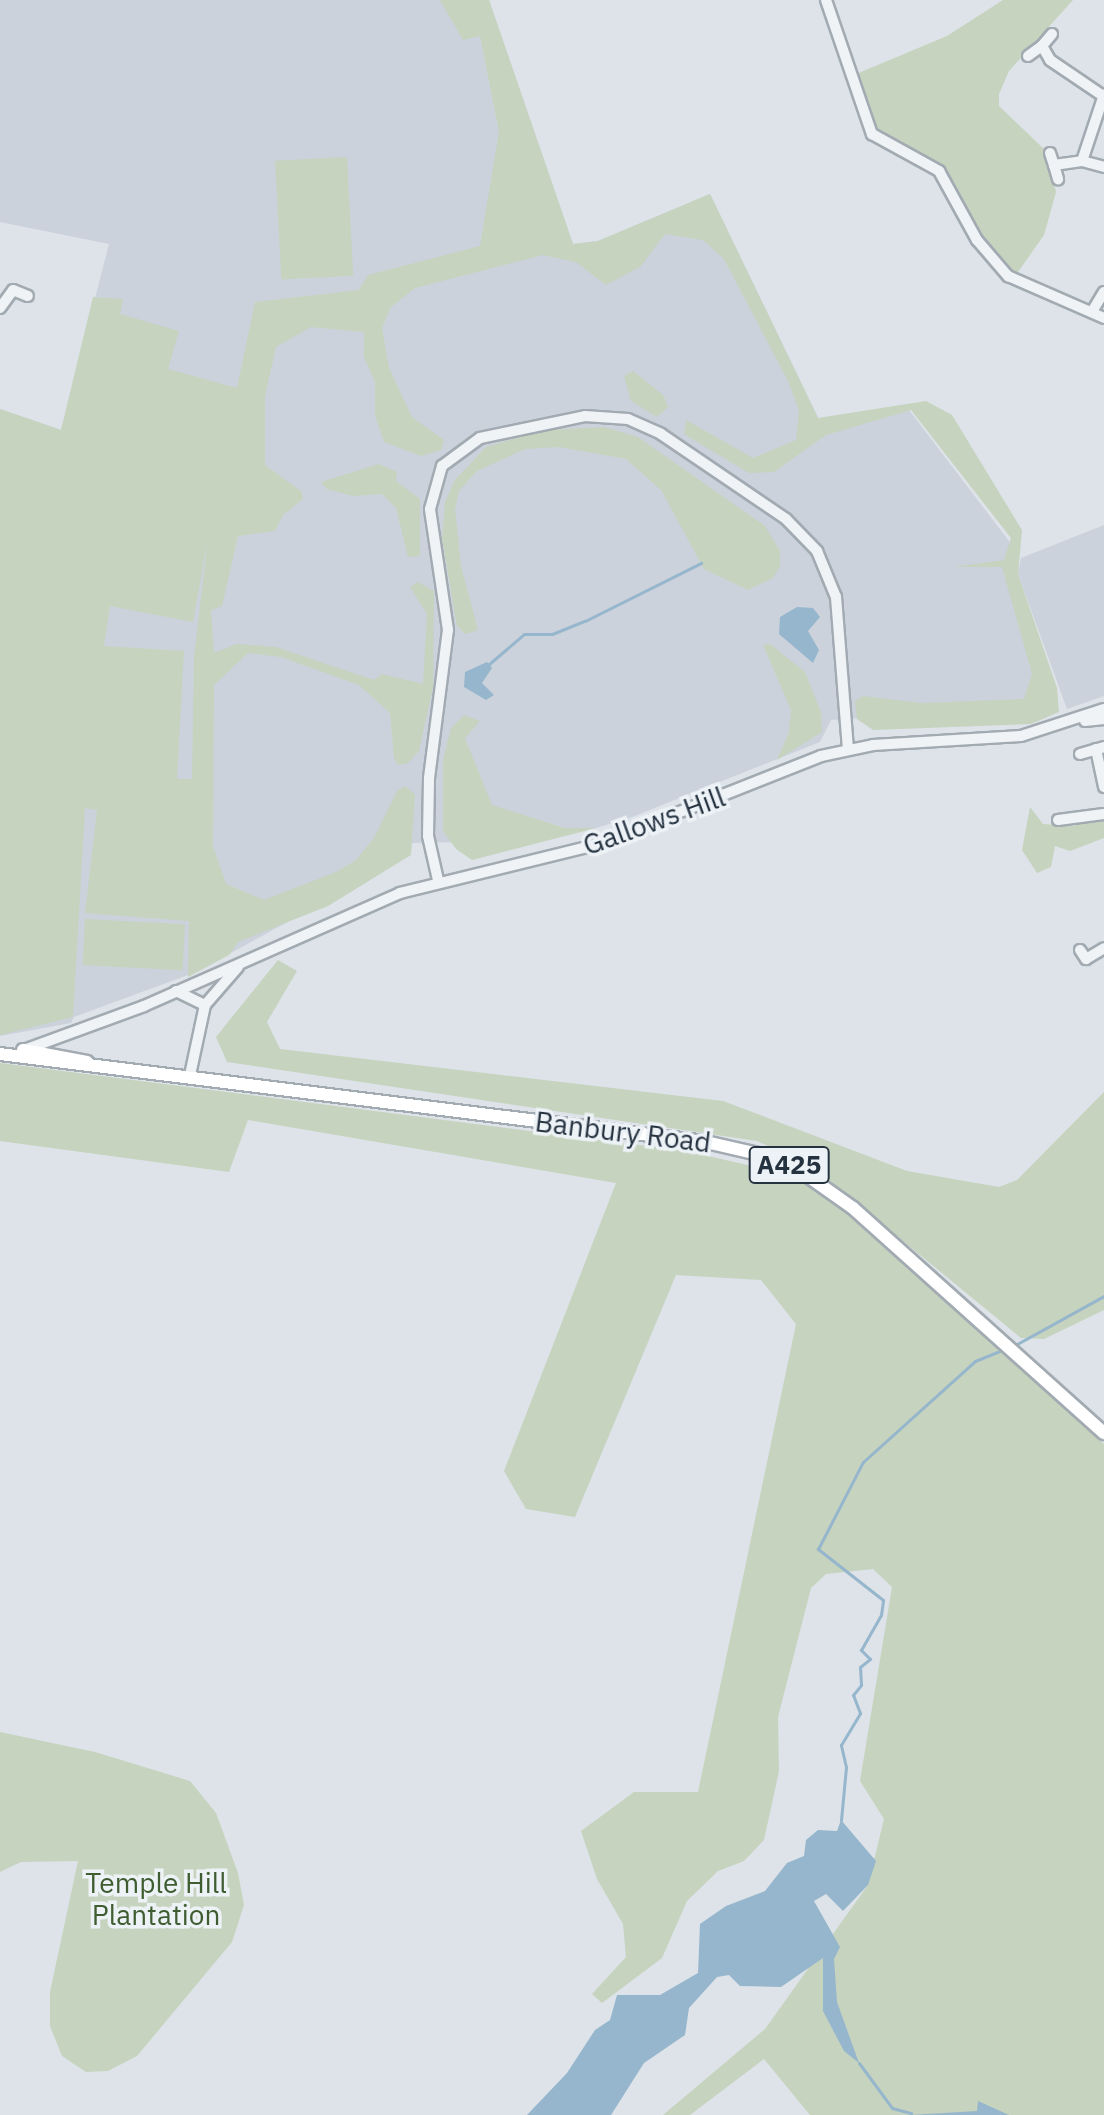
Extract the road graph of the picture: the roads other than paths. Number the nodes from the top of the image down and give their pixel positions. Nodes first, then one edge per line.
1 (826, 0) edge
2 (1052, 34) dead end
3 (1042, 46) junction
4 (1028, 56) dead end
5 (1104, 96) edge
6 (1050, 153) dead end
7 (1082, 161) junction
8 (1054, 165) junction
9 (1104, 167) edge
10 (1058, 179) dead end
11 (1104, 292) edge
12 (28, 296) dead end
13 (0, 308) edge
14 (1093, 310) junction
15 (1104, 318) edge
16 (1104, 709) edge
17 (1104, 719) edge
18 (1075, 722) junction
19 (1100, 748) edge
20 (848, 749) junction
21 (1080, 754) dead end
22 (1104, 787) edge
23 (1104, 814) edge
24 (1058, 820) dead end
25 (438, 880) junction
26 (1104, 948) edge
27 (1086, 959) dead end
28 (243, 963) junction
29 (176, 991) junction
30 (205, 1005) junction
31 (0, 1047) edge
32 (22, 1050) junction
33 (0, 1054) edge
34 (91, 1063) junction
35 (190, 1075) junction
36 (1104, 1433) edge

1 - 14 street
2 - 3 street
3 - 4 street
3 - 5 street
5 - 7 street
6 - 8 street
7 - 8 street
7 - 9 street
8 - 10 street
11 - 14 street
12 - 13 street
14 - 15 street
16 - 18 street, Gallows Hill
17 - 18 street, Gallows Hill
18 - 20 street, Gallows Hill
19 - 21 street
19 - 22 street
20 - 25 street, Gallows Hill
20 - 25 street
23 - 24 street
25 - 28 street, Gallows Hill
26 - 27 street
28 - 29 street, Gallows Hill
28 - 30 street, Gallows Hill
29 - 30 street
29 - 32 street, Gallows Hill
30 - 35 street
31 - 32 main road, Banbury Road / A425
32 - 34 main road, Banbury Road / A425
33 - 34 main road, Banbury Road / A425
34 - 35 main road, Banbury Road / A425
35 - 36 main road, Banbury Road / A425

